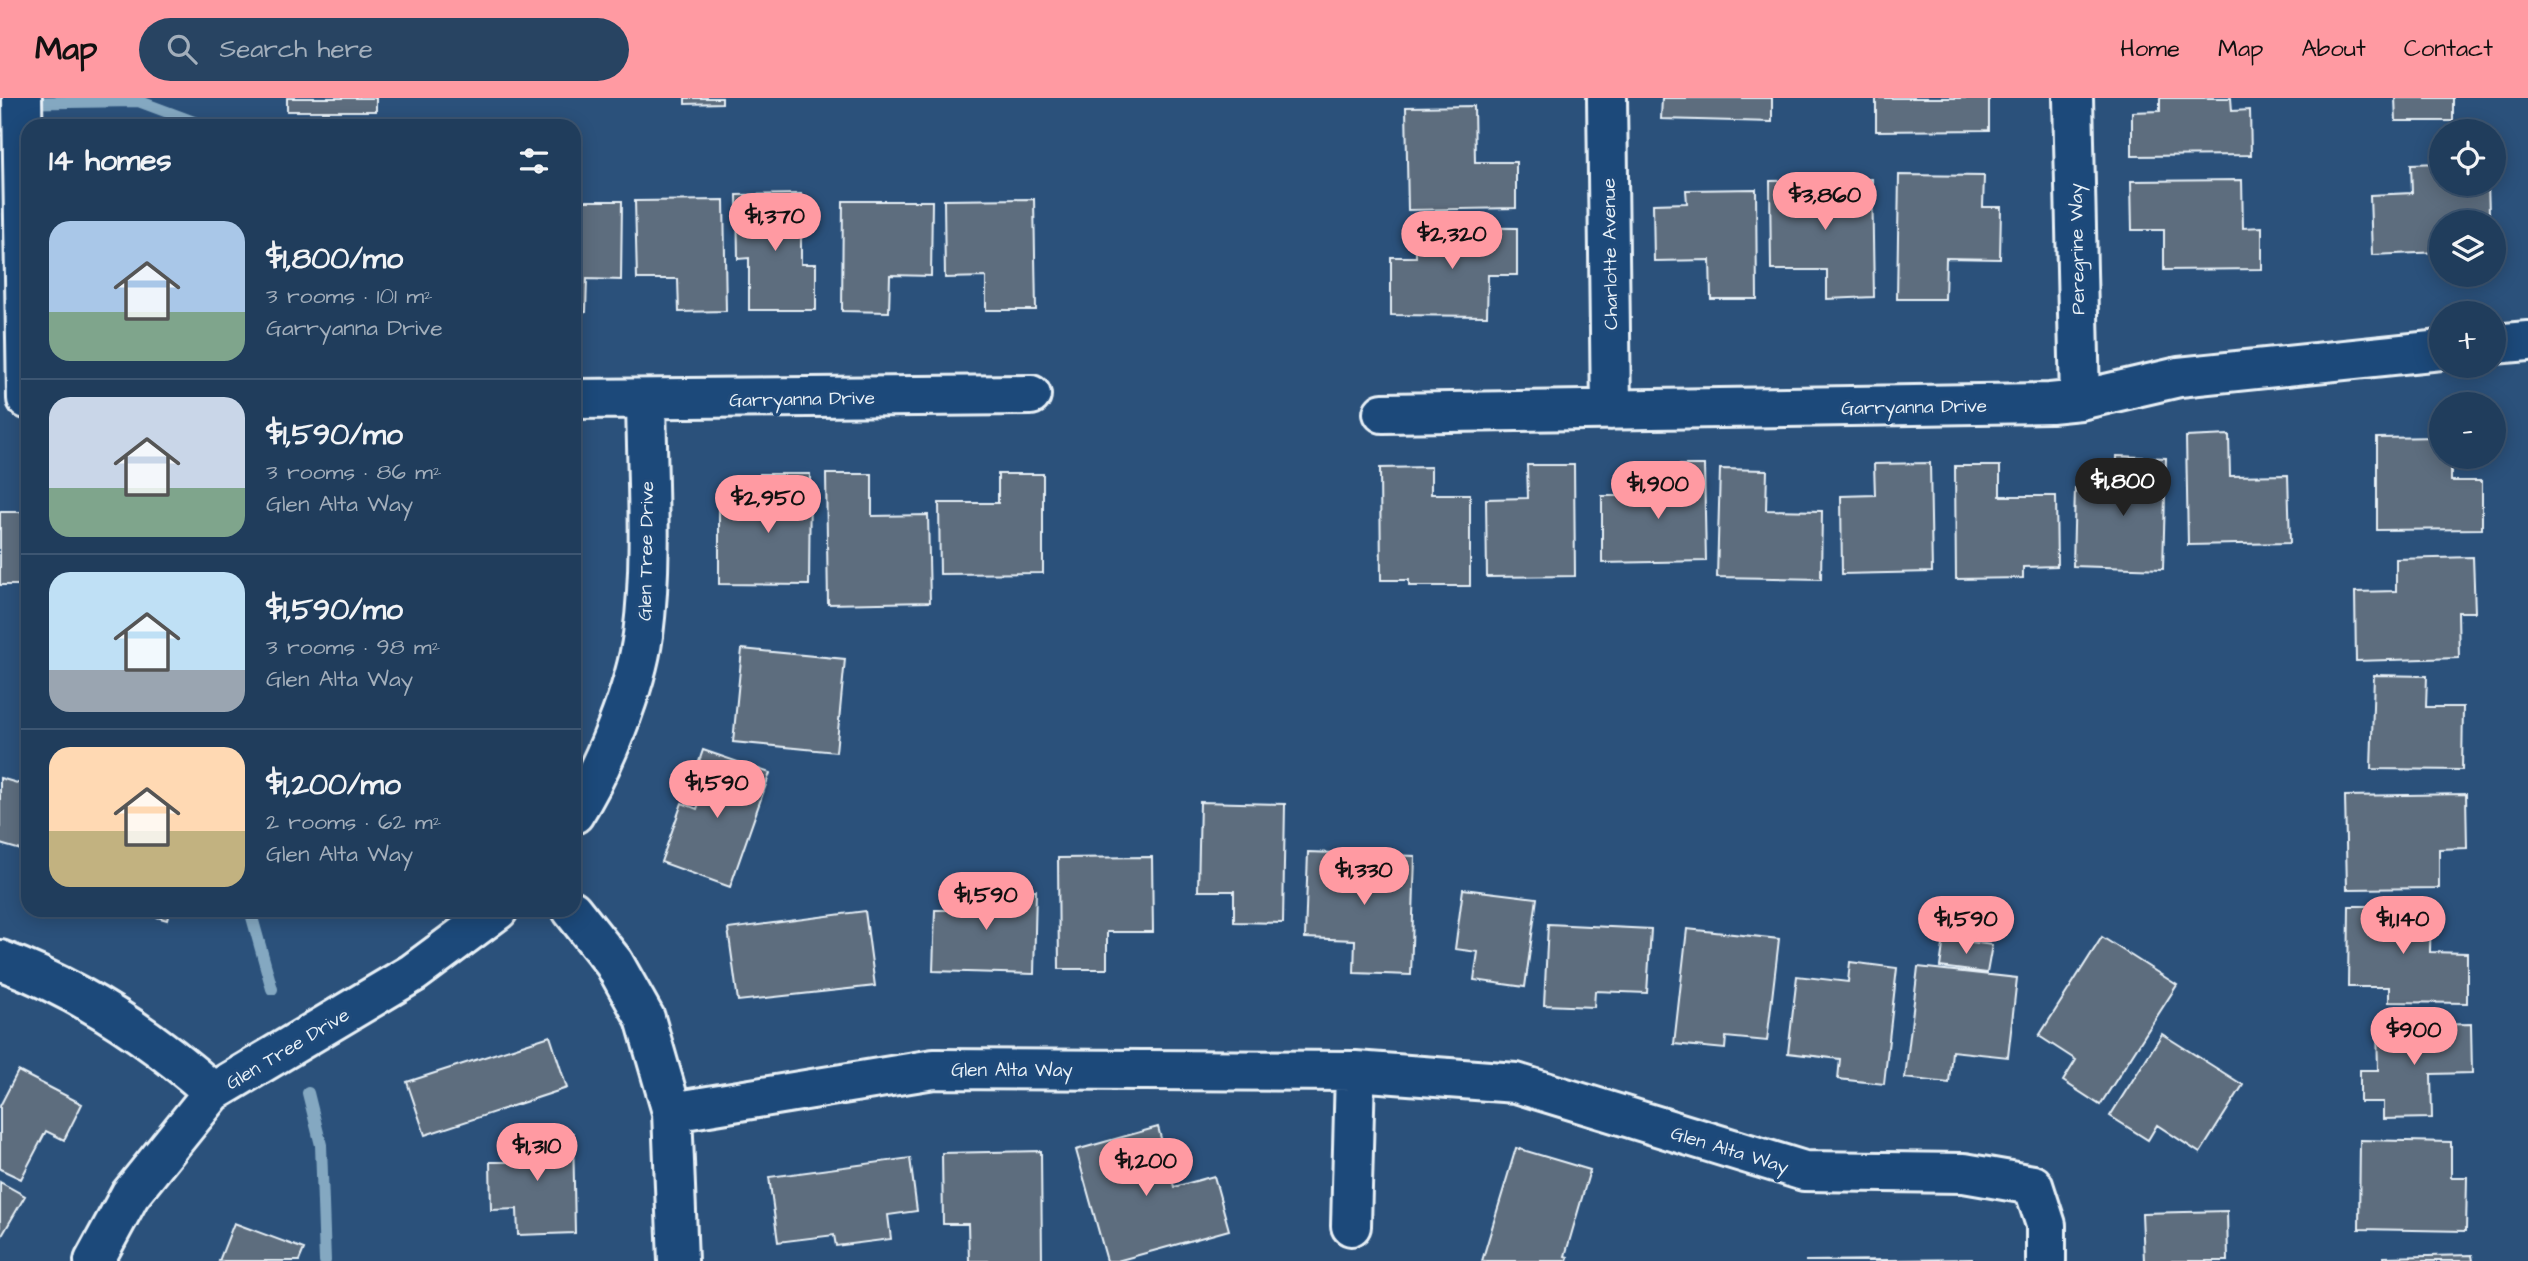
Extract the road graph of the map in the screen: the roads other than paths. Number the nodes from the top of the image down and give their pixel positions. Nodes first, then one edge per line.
1 (1607, 98) edge
2 (2073, 98) edge
3 (21, 228) edge
4 (2528, 341) edge
5 (2506, 343) edge
6 (2429, 351) edge
7 (1031, 395) dead end
8 (18, 399) edge
9 (581, 399) edge
10 (646, 399) junction
11 (2080, 400) junction
12 (1611, 410) junction
13 (1383, 413) dead end
14 (581, 800) edge
15 (489, 917) edge
16 (578, 917) edge
17 (0, 960) edge
18 (1355, 1071) junction
19 (213, 1092) junction
20 (672, 1112) junction
21 (1351, 1226) dead end
22 (94, 1261) edge
23 (678, 1261) edge
24 (2046, 1261) edge

1 - 12 street, Charlotte Avenue
2 - 11 street, Peregrine Way
3 - 8 street
4 - 5 street
6 - 11 street, Garryanna Drive
7 - 10 street, Garryanna Drive
9 - 10 street, Garryanna Drive
10 - 14 street, Glen Tree Drive
11 - 12 street, Garryanna Drive
12 - 13 street, Garryanna Drive
15 - 19 street, Glen Tree Drive
16 - 20 street
17 - 19 street
18 - 20 street, Glen Alta Way
18 - 21 street
18 - 24 street, Glen Alta Way
19 - 22 street, Glen Tree Drive
20 - 23 street

